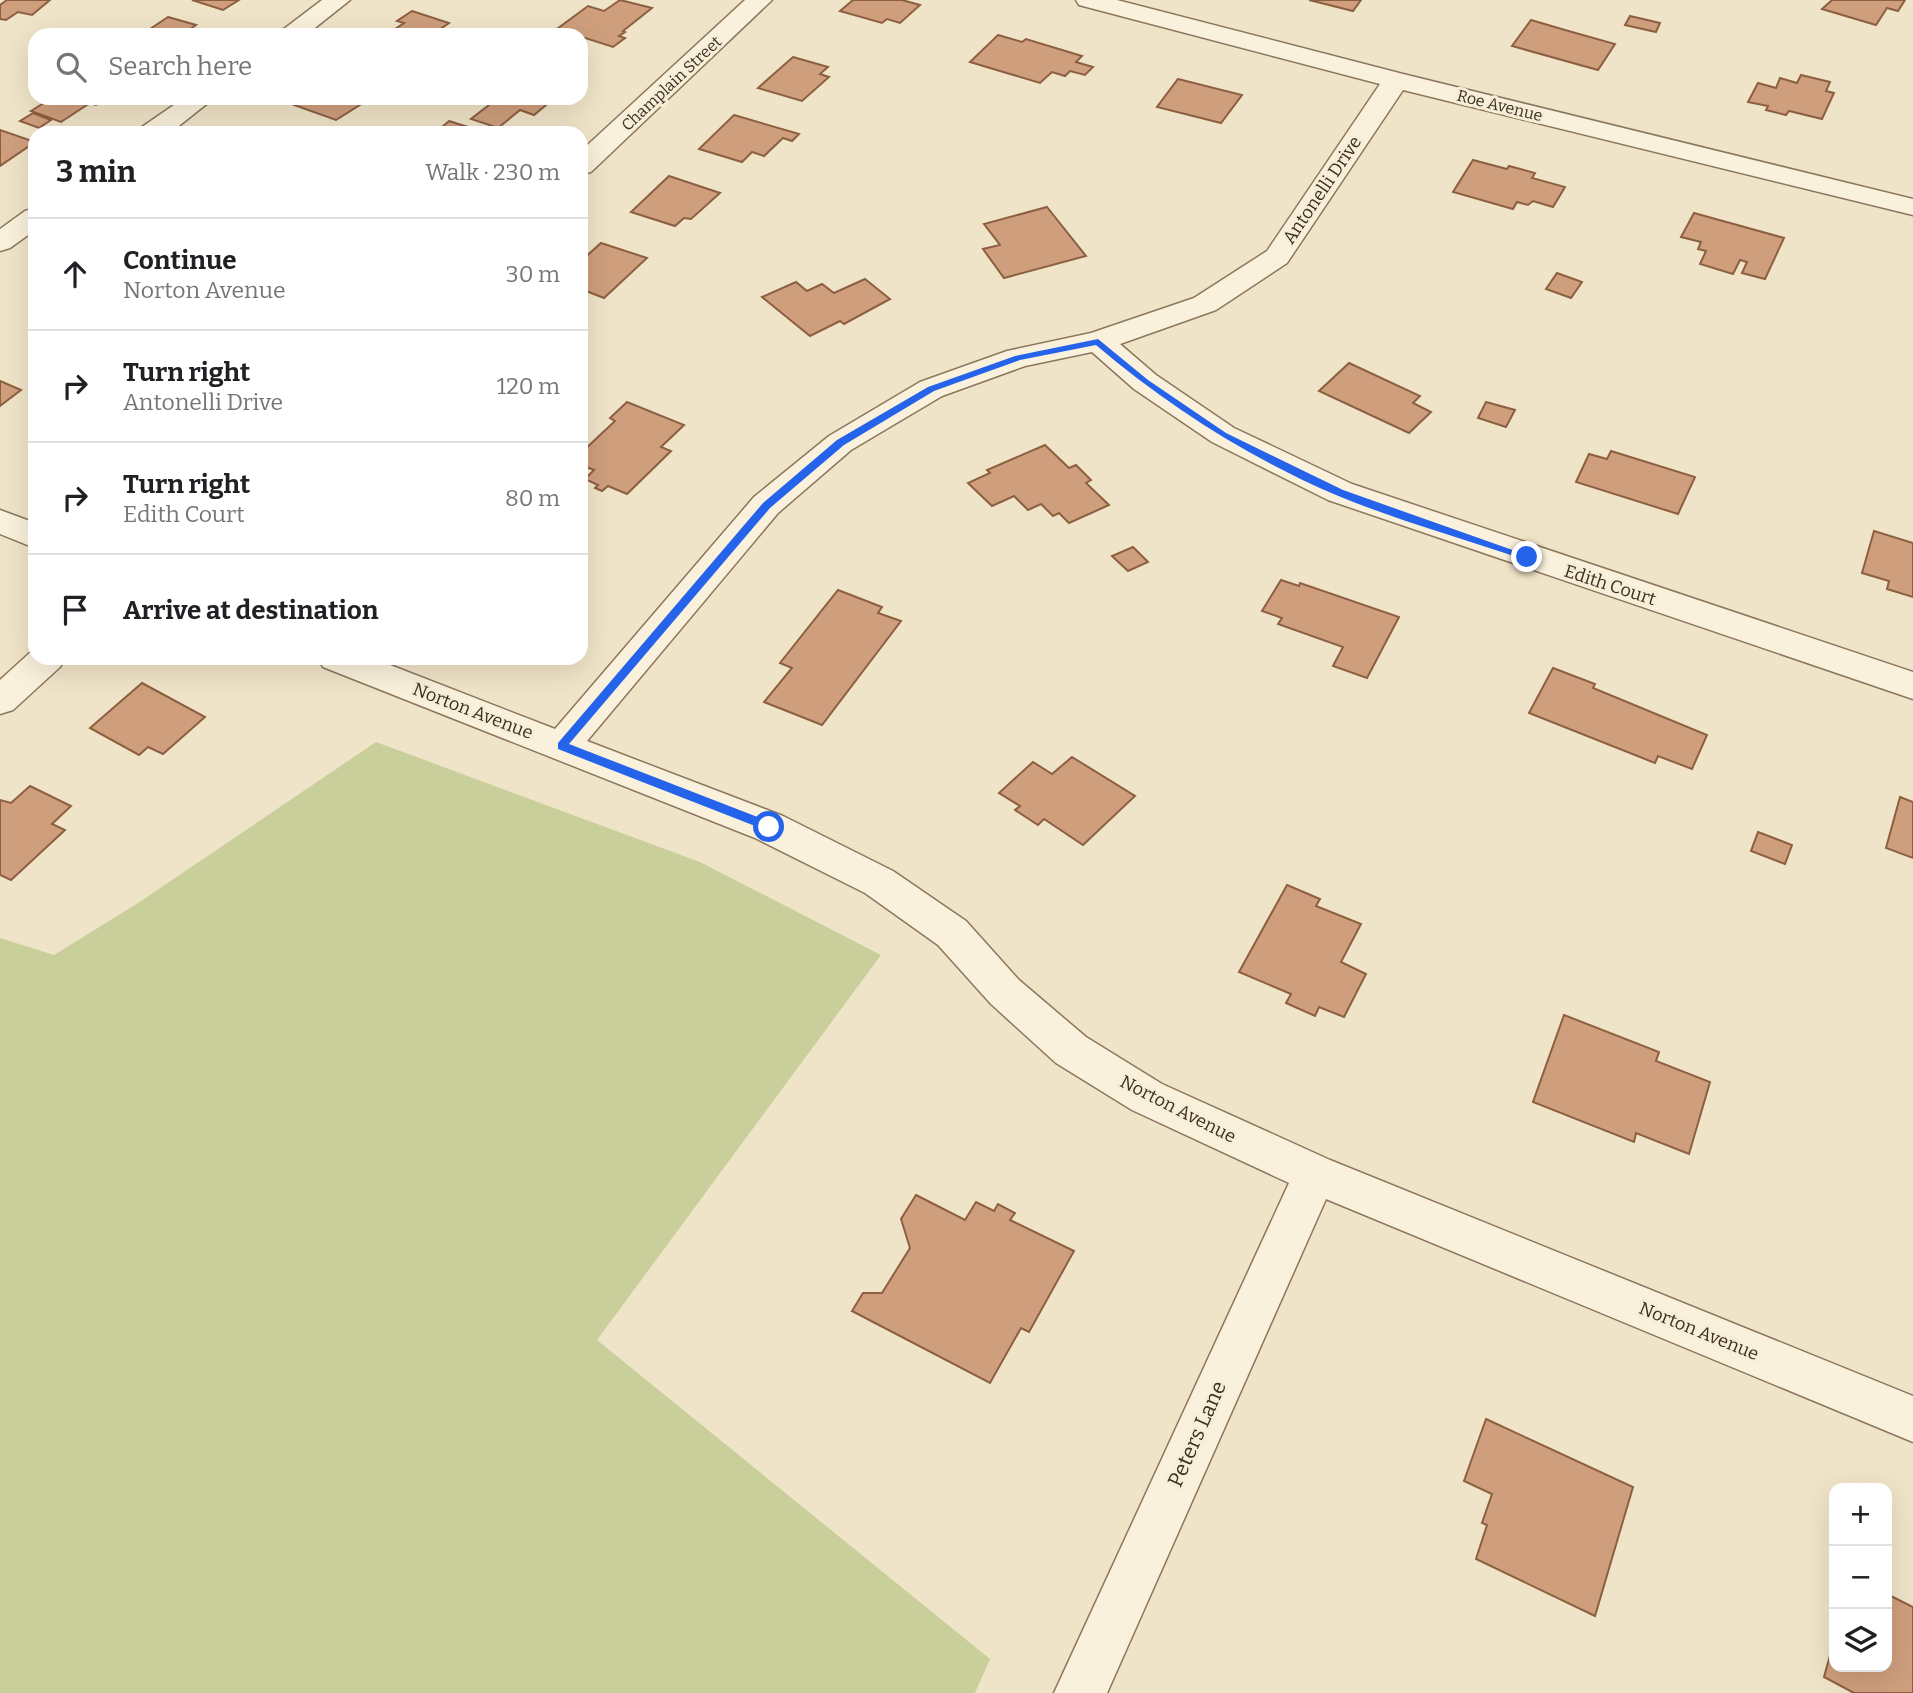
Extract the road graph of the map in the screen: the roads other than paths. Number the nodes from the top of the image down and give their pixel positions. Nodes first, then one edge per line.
1 (338, 0) edge
2 (760, 0) edge
3 (1088, 0) edge
4 (1189, 0) edge
5 (1171, 21) junction
6 (299, 28) edge
7 (1396, 80) junction
8 (191, 105) edge
9 (162, 126) edge
10 (588, 160) edge
11 (1913, 207) edge
12 (28, 222) edge
13 (0, 242) edge
14 (1098, 341) junction
15 (0, 521) edge
16 (28, 533) edge
17 (39, 665) edge
18 (354, 665) edge
19 (1913, 686) edge
20 (0, 701) edge
21 (562, 746) junction
22 (1315, 1174) junction
23 (1913, 1419) edge
24 (1080, 1693) edge

1 - 6 street
2 - 10 street, Champlain Street
3 - 5 street, Roe Avenue
4 - 5 street
5 - 7 street, Roe Avenue
7 - 11 street, Roe Avenue
7 - 14 street, Antonelli Drive
8 - 9 street
12 - 13 street
14 - 19 street, Edith Court
14 - 21 street, Antonelli Drive
15 - 16 street
17 - 20 street
18 - 21 street, Norton Avenue
21 - 22 street, Norton Avenue
22 - 23 street, Norton Avenue
22 - 24 street, Peters Lane

